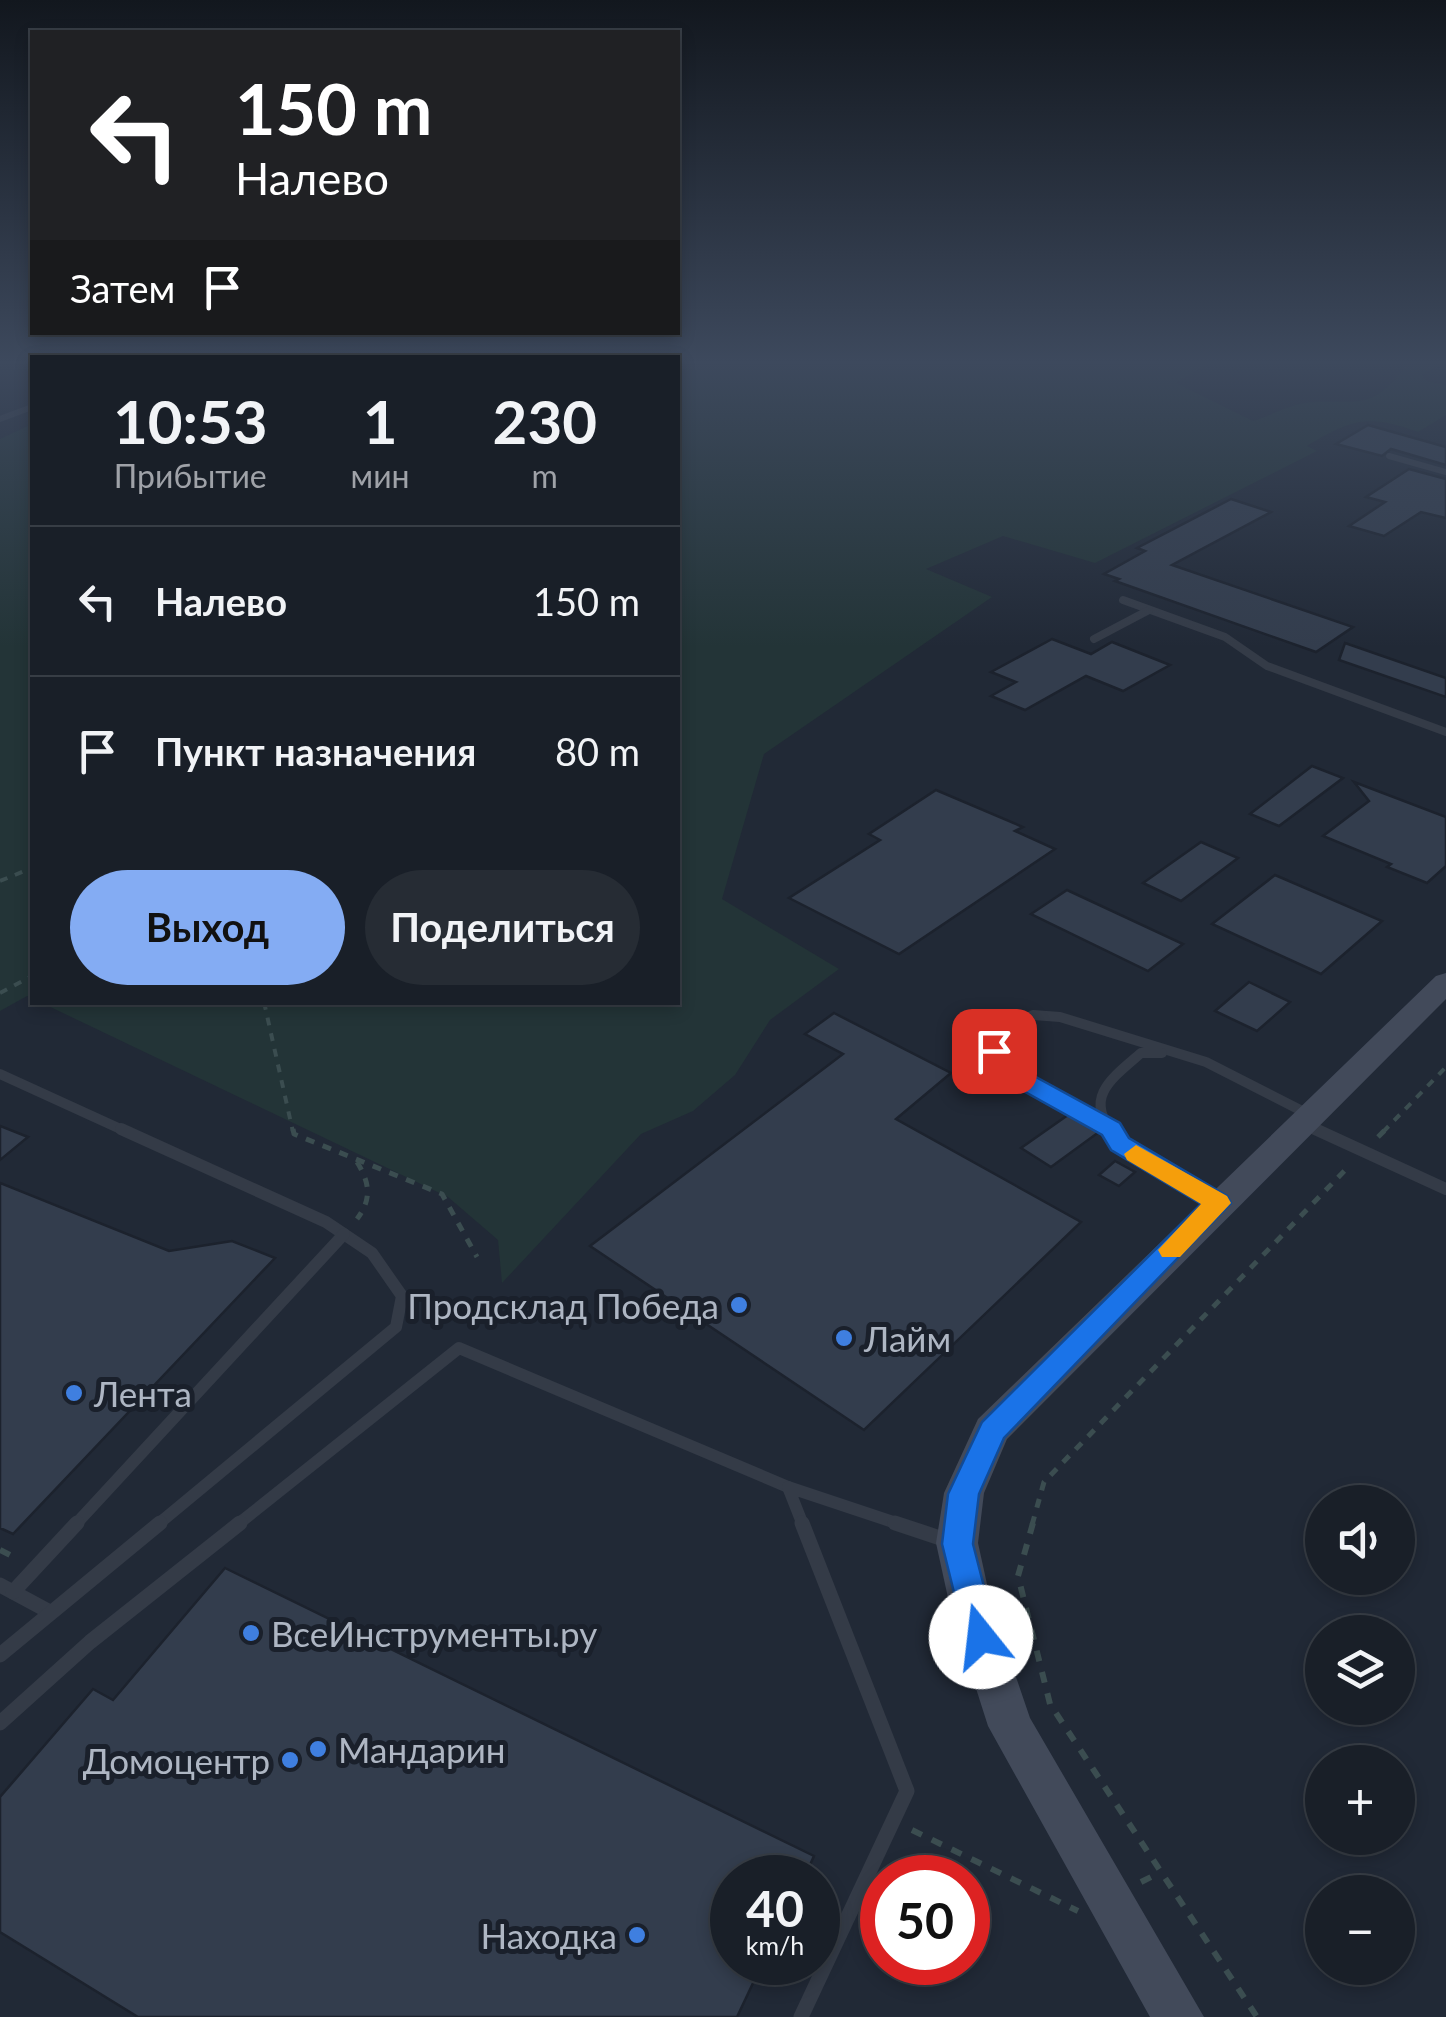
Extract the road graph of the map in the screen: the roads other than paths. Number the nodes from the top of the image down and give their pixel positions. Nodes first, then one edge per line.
1 (1400, 459) edge
2 (1446, 472) edge
3 (1123, 600) dead end
4 (1149, 610) junction
5 (1094, 639) dead end
6 (1446, 732) edge
7 (1446, 982) edge
8 (1170, 1052) junction
9 (1, 1075) edge
10 (1304, 1119) junction
11 (1111, 1129) junction
12 (1446, 1189) edge
13 (1218, 1203) junction
14 (344, 1234) junction
15 (788, 1487) junction
16 (957, 1544) junction
17 (6, 1588) edge
18 (50, 1612) junction
19 (0, 1655) edge
20 (0, 1722) edge
21 (801, 2017) edge
22 (1178, 2017) edge

1 - 2 lane
3 - 4 lane
4 - 5 lane
4 - 6 lane
7 - 10 main road
8 - 10 lane
8 - 11 lane
8 - 11 lane
9 - 14 lane
10 - 12 lane
10 - 13 main road
11 - 13 lane
13 - 16 main road
14 - 17 lane
14 - 18 lane
15 - 16 lane
15 - 20 lane
15 - 21 lane
16 - 22 main road
17 - 18 lane
18 - 19 lane

